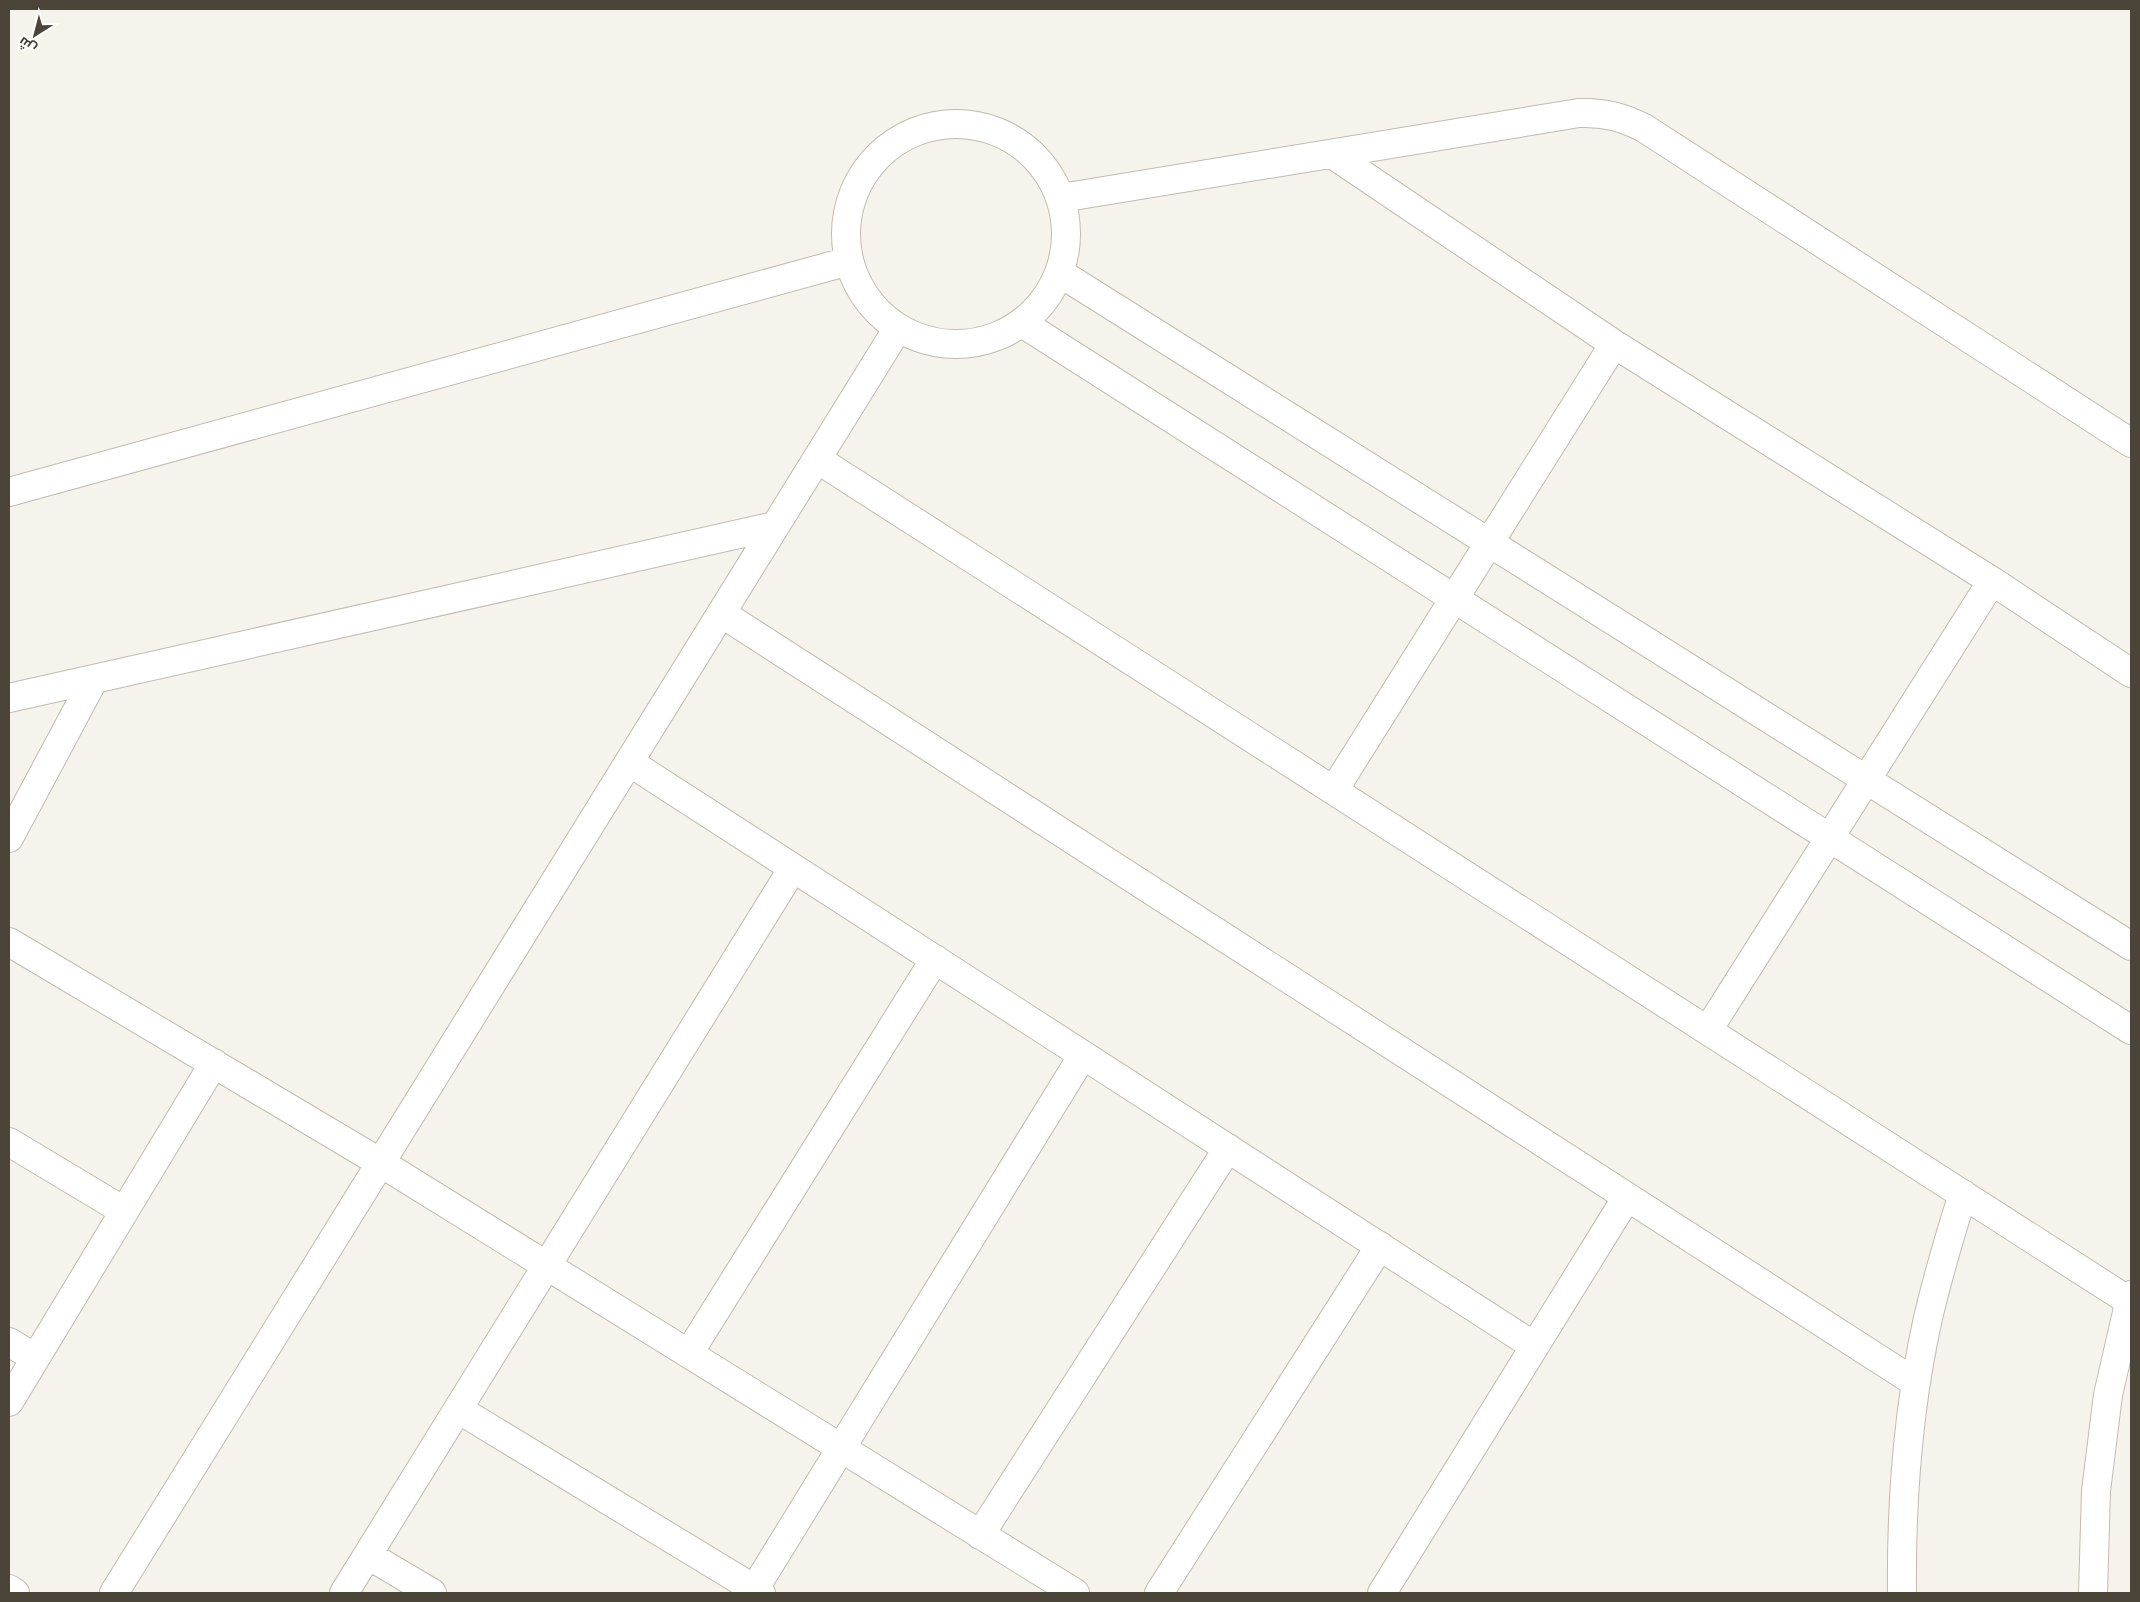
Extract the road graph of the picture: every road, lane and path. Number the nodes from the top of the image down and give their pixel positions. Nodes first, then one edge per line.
1 (1332, 154) junction
2 (1061, 198) junction
3 (849, 261) junction
4 (1060, 273) junction
5 (1022, 323) junction
6 (898, 328) junction
7 (1614, 344) junction
8 (2131, 443) edge
9 (817, 459) junction
10 (9, 492) edge
11 (775, 526) junction
12 (1489, 543) junction
13 (1992, 581) junction
14 (1455, 598) junction
15 (721, 613) junction
16 (2131, 673) edge
17 (94, 679) junction
18 (9, 698) edge
19 (629, 762) junction
20 (1866, 780) junction
21 (1334, 790) junction
22 (1830, 837) junction
23 (9, 838) edge
24 (793, 868) junction
25 (9, 942) edge
26 (2131, 946) edge
27 (935, 959) junction
28 (1708, 1030) junction
29 (2131, 1030) edge
30 (1083, 1055) junction
31 (214, 1063) junction
32 (9, 1142) edge
33 (1228, 1148) junction
34 (381, 1163) junction
35 (1963, 1194) junction
36 (1626, 1197) junction
37 (124, 1212) junction
38 (1380, 1246) junction
39 (547, 1266) junction
40 (2130, 1298) edge
41 (9, 1342) edge
42 (1534, 1346) junction
43 (689, 1354) junction
44 (36, 1358) junction
45 (1916, 1383) junction
46 (9, 1402) edge
47 (458, 1409) junction
48 (841, 1449) junction
49 (980, 1535) junction
50 (368, 1555) junction
51 (9, 1590) edge
52 (756, 1592) edge
53 (15, 1593) edge
54 (114, 1593) edge
55 (344, 1593) edge
56 (432, 1593) edge
57 (1074, 1593) edge
58 (1159, 1593) edge
59 (1382, 1593) edge
60 (1902, 1593) edge
61 (2093, 1593) edge

1 - 2 street
1 - 7 street
1 - 8 street
2 - 3 street
2 - 4 street
3 - 6 street
3 - 10 street
4 - 5 street
4 - 12 street
5 - 6 street
5 - 14 street
6 - 9 street
7 - 12 street
7 - 13 street
9 - 11 street
9 - 21 street
11 - 15 street
11 - 17 street
12 - 14 street
12 - 20 street
13 - 16 street
13 - 20 street
14 - 21 street
14 - 22 street
15 - 19 street
15 - 36 street
17 - 18 street
17 - 23 street
19 - 24 street
19 - 34 street
20 - 22 street
20 - 26 street
21 - 28 street
22 - 28 street
22 - 29 street
24 - 27 street
24 - 39 street
25 - 31 street
27 - 30 street
27 - 43 street
28 - 35 street
30 - 33 street
30 - 48 street
31 - 34 street
31 - 37 street
32 - 37 street
33 - 38 street
33 - 49 street
34 - 39 street
34 - 54 street
35 - 40 street
35 - 45 street
36 - 42 street
36 - 45 street
37 - 44 street
38 - 42 street
38 - 58 street
39 - 43 street
39 - 47 street
40 - 61 street
41 - 44 street
42 - 59 street
43 - 48 street
44 - 46 street
45 - 60 street
47 - 50 street
47 - 52 street
48 - 49 street
48 - 52 street
49 - 57 street
50 - 55 street
50 - 56 street
51 - 53 street

